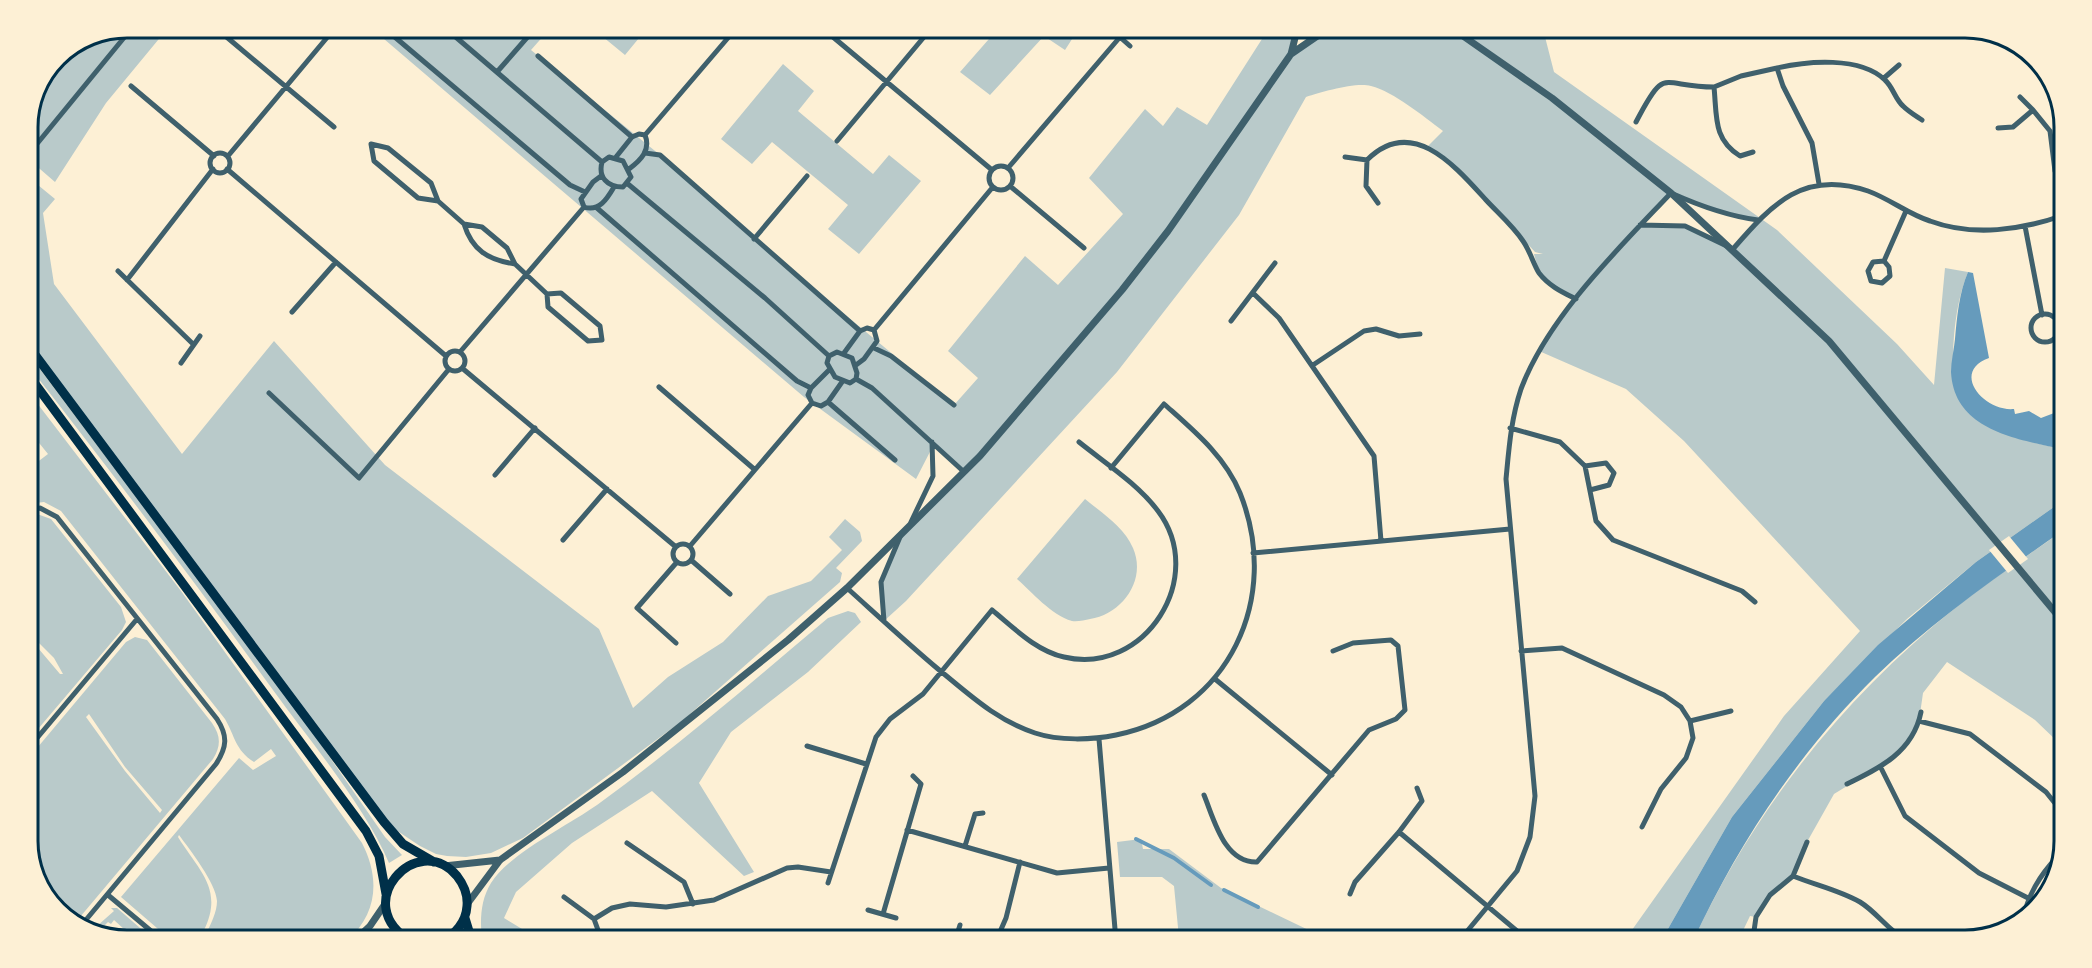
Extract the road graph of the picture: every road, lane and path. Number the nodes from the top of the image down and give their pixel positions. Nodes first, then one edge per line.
1 (124, 37) edge
2 (227, 37) edge
3 (327, 37) edge
4 (395, 37) edge
5 (456, 37) edge
6 (528, 37) edge
7 (729, 37) edge
8 (833, 37) edge
9 (924, 37) edge
10 (1295, 37) edge
11 (1316, 37) edge
12 (1465, 37) edge
13 (1120, 38) joint
14 (1130, 46) dead end
15 (1291, 54) junction
16 (538, 56) dead end
17 (1899, 65) dead end
18 (1777, 68) junction
19 (497, 72) junction
20 (1884, 78) junction
21 (886, 83) junction
22 (131, 86) dead end
23 (285, 86) junction
24 (1714, 87) junction
25 (2020, 97) dead end
26 (2033, 110) junction
27 (1922, 120) dead end
28 (1636, 122) dead end
29 (334, 127) dead end
30 (1998, 128) dead end
31 (645, 135) junction
32 (632, 138) junction
33 (837, 141) dead end
34 (38, 143) edge
35 (1753, 152) dead end
36 (645, 153) junction
37 (214, 156) junction
38 (228, 156) junction
39 (1345, 156) dead end
40 (616, 157) junction
41 (1367, 160) junction
42 (602, 162) junction
43 (2054, 164) edge
44 (1008, 168) junction
45 (213, 169) junction
46 (227, 169) junction
47 (629, 169) junction
48 (992, 170) junction
49 (602, 176) junction
50 (807, 176) dead end
51 (628, 184) junction
52 (1819, 184) junction
53 (1010, 186) junction
54 (614, 187) junction
55 (992, 188) junction
56 (585, 192) junction
57 (1671, 193) junction
58 (438, 201) junction
59 (1378, 203) dead end
60 (584, 207) junction
61 (597, 208) junction
62 (1906, 211) junction
63 (2054, 218) edge
64 (1758, 220) junction
65 (464, 224) junction
66 (1640, 225) junction
67 (2025, 226) junction
68 (754, 239) junction
69 (1084, 248) dead end
70 (1733, 249) junction
71 (1884, 261) junction
72 (336, 262) junction
73 (1275, 263) dead end
74 (514, 264) junction
75 (118, 271) dead end
76 (526, 276) junction
77 (127, 280) junction
78 (1253, 293) junction
79 (547, 294) junction
80 (1576, 299) junction
81 (292, 312) dead end
82 (2042, 315) junction
83 (2054, 319) edge
84 (1231, 321) dead end
85 (874, 330) junction
86 (860, 331) junction
87 (1420, 334) dead end
88 (200, 336) dead end
89 (2054, 338) edge
90 (193, 344) junction
91 (874, 348) junction
92 (460, 352) junction
93 (844, 353) junction
94 (446, 356) junction
95 (829, 356) junction
96 (38, 359) edge
97 (181, 363) dead end
98 (856, 365) junction
99 (1313, 365) junction
100 (462, 368) junction
101 (449, 369) junction
102 (829, 370) junction
103 (856, 379) junction
104 (842, 382) junction
105 (659, 387) dead end
106 (38, 388) edge
107 (811, 388) junction
108 (269, 393) dead end
109 (828, 402) junction
110 (812, 403) junction
111 (954, 405) dead end
112 (535, 428) junction
113 (1510, 428) junction
114 (932, 442) junction
115 (1079, 442) dead end
116 (895, 460) dead end
117 (1585, 466) junction
118 (1111, 468) junction
119 (754, 469) junction
120 (963, 471) junction
121 (495, 475) dead end
122 (607, 489) junction
123 (1590, 490) junction
124 (38, 509) edge
125 (910, 524) junction
126 (1510, 529) junction
127 (903, 531) junction
128 (563, 540) dead end
129 (1381, 542) junction
130 (690, 546) junction
131 (676, 548) junction
132 (1253, 553) junction
133 (692, 560) junction
134 (677, 562) junction
135 (847, 588) junction
136 (730, 594) dead end
137 (1755, 602) dead end
138 (2054, 611) edge
139 (137, 619) junction
140 (884, 621) junction
141 (676, 643) dead end
142 (1333, 651) dead end
143 (1521, 651) junction
144 (940, 671) junction
145 (1215, 679) junction
146 (1731, 711) dead end
147 (1921, 712) dead end
148 (1690, 721) junction
149 (1919, 721) junction
150 (38, 737) edge
151 (1099, 739) junction
152 (807, 746) dead end
153 (866, 764) junction
154 (1881, 768) junction
155 (1332, 775) junction
156 (913, 776) dead end
157 (1847, 784) dead end
158 (1418, 788) dead end
159 (1204, 795) dead end
160 (2054, 802) edge
161 (983, 813) dead end
162 (1642, 827) dead end
163 (907, 830) junction
164 (1400, 832) junction
165 (1807, 842) dead end
166 (627, 843) dead end
167 (965, 846) junction
168 (500, 860) junction
169 (434, 862) junction
170 (1020, 862) junction
171 (2051, 864) edge
172 (444, 866) junction
173 (1109, 868) junction
174 (831, 872) junction
175 (1793, 876) junction
176 (828, 884) dead end
177 (386, 894) junction
178 (1350, 894) dead end
179 (108, 895) junction
180 (564, 897) dead end
181 (2028, 898) junction
182 (468, 903) junction
183 (385, 904) junction
184 (693, 904) junction
185 (2026, 906) edge
186 (1487, 907) junction
187 (868, 910) dead end
188 (883, 914) junction
189 (465, 918) junction
190 (896, 918) dead end
191 (594, 919) junction
192 (86, 921) edge
193 (960, 926) dead end
194 (150, 930) edge
195 (366, 930) edge
196 (397, 930) edge
197 (458, 930) edge
198 (469, 930) edge
199 (598, 930) edge
200 (959, 930) edge
201 (1001, 930) edge
202 (1115, 930) edge
203 (1468, 930) edge
204 (1515, 930) edge
205 (1754, 930) edge
206 (1891, 930) edge

1 - 34 street
2 - 23 street
3 - 23 street
4 - 56 street
5 - 19 street
6 - 19 street
7 - 31 street
8 - 21 street
9 - 21 street
10 - 15 street
11 - 15 street
12 - 57 street
13 - 14 street
13 - 44 street
15 - 120 street
16 - 32 street
17 - 20 street
18 - 20 street
18 - 24 street
18 - 52 street
19 - 42 street
20 - 27 street
21 - 33 street
21 - 48 street
22 - 37 street
23 - 29 street
23 - 38 street
24 - 28 street
24 - 35 street
25 - 26 street
26 - 30 street
26 - 43 street
31 - 32 street
31 - 36 street
32 - 40 street
36 - 47 street
36 - 68 street
37 - 38 street
37 - 45 street
38 - 46 street
39 - 41 street
40 - 42 street
40 - 47 street
41 - 59 street
41 - 80 street
42 - 49 street
44 - 48 street
44 - 53 street
45 - 46 street
45 - 77 street
46 - 72 street
47 - 51 street
48 - 55 street
49 - 54 street
49 - 56 street
50 - 68 street
51 - 54 street
51 - 95 street
52 - 62 street
52 - 64 street
53 - 55 street
53 - 69 street
54 - 61 street
55 - 85 street
56 - 60 street
57 - 64 street
57 - 66 street
57 - 70 street
58 - 58 street
58 - 65 street
60 - 61 street
60 - 76 street
61 - 107 street
62 - 67 street
62 - 71 street
63 - 67 street
64 - 70 street
65 - 74 street
65 - 74 street
66 - 70 street
66 - 80 street
67 - 82 street
68 - 86 street
70 - 138 street
71 - 71 street
72 - 81 street
72 - 94 street
73 - 78 street
74 - 76 street
75 - 77 street
76 - 79 street
76 - 92 street
77 - 90 street
78 - 84 street
78 - 99 street
79 - 79 street
80 - 113 street
82 - 83 street
82 - 89 street
85 - 86 street
85 - 91 street
86 - 93 street
87 - 99 street
88 - 90 street
90 - 97 street
91 - 98 street
91 - 111 street
92 - 94 street
92 - 100 street
93 - 95 street
93 - 98 street
94 - 101 street
95 - 102 street
96 - 169 main road
98 - 103 street
99 - 129 street
100 - 101 street
100 - 112 street
101 - 108 street
102 - 104 street
102 - 107 street
103 - 104 street
103 - 114 street
104 - 109 street
105 - 119 street
106 - 177 main road
107 - 110 street
109 - 110 street
109 - 116 street
110 - 119 street
112 - 121 street
112 - 122 street
113 - 117 street
113 - 126 street
114 - 120 street
114 - 125 street
115 - 118 street
117 - 123 street
117 - 123 street
118 - 132 street
118 - 144 street
119 - 130 street
120 - 125 street
122 - 128 street
122 - 131 street
123 - 137 street
124 - 139 street
125 - 127 street
126 - 129 street
126 - 143 street
127 - 135 street
127 - 140 street
129 - 132 street
130 - 131 street
130 - 133 street
131 - 134 street
132 - 145 street
133 - 134 street
133 - 136 street
134 - 141 street
135 - 140 street
135 - 168 street
139 - 150 street
139 - 179 street
140 - 144 street
142 - 155 street
143 - 148 street
143 - 186 street
144 - 151 street
144 - 153 street
145 - 151 street
145 - 155 street
146 - 148 street
147 - 149 street
148 - 162 street
149 - 154 street
149 - 160 street
151 - 173 street
152 - 153 street
153 - 174 street
154 - 157 street
154 - 181 street
155 - 159 street
156 - 163 street
158 - 164 street
161 - 167 street
163 - 167 street
163 - 188 street
164 - 178 street
164 - 186 street
165 - 175 street
166 - 184 street
167 - 170 street
168 - 172 street
168 - 182 street
169 - 172 main road
169 - 177 main road
170 - 173 street
170 - 201 street
171 - 181 street
172 - 182 main road
173 - 202 street
174 - 176 street
174 - 184 street
175 - 205 street
175 - 206 street
177 - 183 main road
179 - 192 street
179 - 194 street
180 - 191 street
181 - 185 street
182 - 189 main road
183 - 195 street
183 - 196 main road
184 - 191 street
186 - 203 street
186 - 204 street
187 - 188 street
188 - 190 street
189 - 197 main road
189 - 198 main road
191 - 199 street
193 - 200 street

